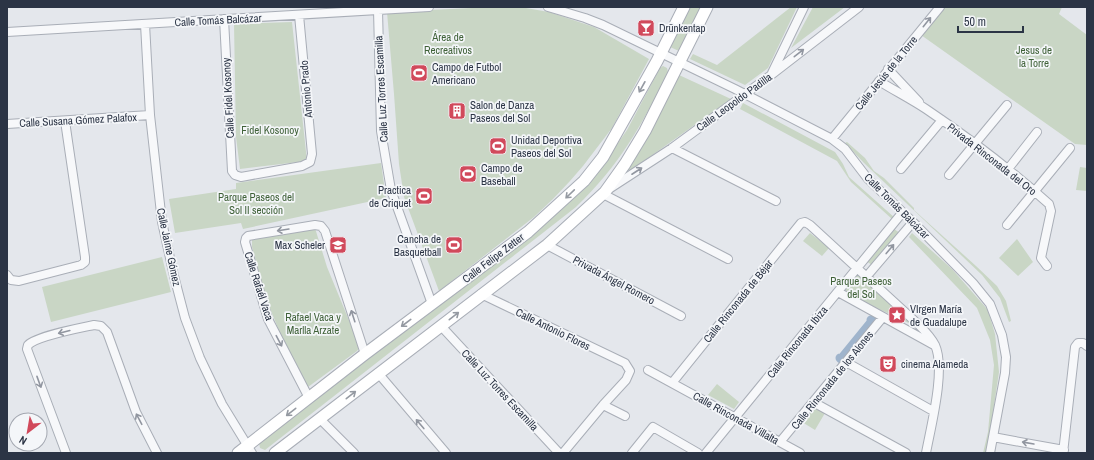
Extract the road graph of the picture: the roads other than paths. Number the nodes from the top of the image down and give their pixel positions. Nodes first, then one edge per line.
1 (428, 7) edge
2 (548, 7) edge
3 (684, 7) edge
4 (707, 7) edge
5 (804, 7) edge
6 (859, 7) edge
7 (940, 7) edge
8 (378, 10) junction
9 (299, 15) junction
10 (224, 19) junction
11 (145, 24) junction
12 (7, 32) edge
13 (661, 53) junction
14 (680, 62) junction
15 (888, 70) junction
16 (771, 75) junction
17 (879, 81) junction
18 (744, 94) junction
19 (1007, 105) dead end
20 (925, 108) junction
21 (150, 115) junction
22 (942, 120) junction
23 (66, 121) junction
24 (7, 124) edge
25 (1037, 132) dead end
26 (832, 139) junction
27 (976, 144) junction
28 (672, 148) junction
29 (1070, 148) dead end
30 (902, 169) dead end
31 (1008, 169) junction
32 (235, 175) joint
33 (949, 175) dead end
34 (1035, 192) junction
35 (604, 193) junction
36 (776, 201) dead end
37 (902, 212) junction
38 (912, 222) junction
39 (1007, 225) dead end
40 (547, 245) junction
41 (728, 259) dead end
42 (1046, 266) dead end
43 (858, 268) junction
44 (867, 276) junction
45 (9, 278) edge
46 (838, 292) junction
47 (481, 294) junction
48 (432, 304) junction
49 (681, 316) dead end
50 (883, 317) junction
51 (441, 326) junction
52 (935, 346) junction
53 (1087, 346) edge
54 (365, 354) junction
55 (846, 362) junction
56 (648, 370) dead end
57 (378, 373) junction
58 (672, 383) junction
59 (309, 398) junction
60 (813, 402) junction
61 (603, 405) junction
62 (933, 411) junction
63 (624, 416) dead end
64 (735, 417) junction
65 (320, 419) junction
66 (993, 437) junction
67 (780, 442) junction
68 (250, 449) edge
69 (1063, 451) edge
70 (66, 453) edge
71 (158, 453) edge
72 (238, 453) edge
73 (275, 453) edge
74 (354, 453) edge
75 (446, 453) edge
76 (560, 453) edge
77 (563, 453) edge
78 (632, 453) edge
79 (698, 453) edge
80 (706, 453) edge
81 (800, 453) edge
82 (906, 453) edge
83 (926, 453) edge
84 (990, 453) edge

1 - 8 street, Calle Tomás Balcázar
2 - 13 street, Calle Tomás Balcázar
3 - 13 main road, Calle Felipe Zetter
4 - 14 main road, Calle Felipe Zetter
5 - 16 street
16 -> 6 street, Calle Leopoldo Padilla
15 -> 7 street, Calle Jesús de la Torre
8 - 9 street, Calle Tomás Balcázar
8 - 48 street, Calle Luz Torres Escamilla
9 - 10 street, Calle Tomás Balcázar
9 - 32 street, Antonio Prado
10 - 11 street, Calle Tomás Balcázar
10 - 32 street, Calle Fidel Kosonoy
11 - 12 street, Calle Tomás Balcázar
11 - 21 street, Calle Jaime Gómez
13 - 14 street, Calle Tomás Balcázar
13 -> 48 main road, Calle Felipe Zetter
14 - 18 street, Calle Tomás Balcázar
14 - 35 main road, Calle Felipe Zetter
15 - 17 street, Calle Jesús de la Torre
15 - 20 street
16 - 18 street, Calle Leopoldo Padilla
17 - 20 street, Privada Rinconada del Oro
17 - 26 street, Calle Jesús de la Torre
18 - 26 street, Calle Tomás Balcázar
18 - 28 street, Calle Leopoldo Padilla
19 - 27 street
20 - 22 street, Privada Rinconada del Oro
21 - 23 street, Calle Susana Gómez Palafox
21 - 68 street, Calle Jaime Gómez
22 - 27 street, Privada Rinconada del Oro
22 - 30 street
23 - 24 street, Calle Susana Gómez Palafox
23 - 45 street
25 - 31 street
26 - 37 street, Calle Tomás Balcázar
27 - 31 street, Privada Rinconada del Oro
27 - 33 street
35 -> 28 street, Calle Leopoldo Padilla
28 - 36 street
29 - 34 street
31 - 34 street, Privada Rinconada del Oro
34 - 39 street
34 - 42 street, Privada Rinconada del Oro
35 - 40 main road, Calle Felipe Zetter
35 - 41 street
37 - 38 street, Calle Tomás Balcázar
37 - 43 street, Calle Rinconada Ibiza
44 -> 38 street
38 - 66 street, Calle Tomás Balcázar
40 - 47 main road, Calle Felipe Zetter
40 - 49 street, Privada Ángel Romero
43 - 44 street
43 - 46 street, Calle Rinconada Ibiza
43 - 58 street, Calle Rinconada de Béjar
44 - 52 street
46 - 50 street
46 - 64 street, Calle Rinconada Ibiza
51 -> 47 main road, Calle Felipe Zetter
47 - 61 street, Calle Antonio Flores
48 -> 54 main road, Calle Felipe Zetter
50 - 52 street
50 - 55 street, Calle Rinconada de los Alones
51 - 57 main road, Calle Felipe Zetter
51 - 76 street, Calle Luz Torres Escamilla
52 - 62 street
53 - 69 street
54 - 59 main road, Calle Felipe Zetter
54 -> 59 street, Calle Rafaél Vaca
55 - 60 street, Calle Rinconada de los Alones
55 - 62 street
56 - 58 street, Calle Rinconada Villalta
65 -> 57 main road, Calle Felipe Zetter
75 -> 57 street
58 - 64 street, Calle Rinconada Villalta
59 -> 68 main road, Calle Felipe Zetter
60 - 67 street, Calle Rinconada de los Alones
60 - 82 street
61 - 63 street
61 - 77 street
62 - 83 street
64 - 67 street, Calle Rinconada Villalta
64 - 80 street, Calle Rinconada Ibiza
65 - 73 main road, Calle Felipe Zetter
65 - 74 street
69 -> 66 street
66 - 84 street, Calle Tomás Balcázar
67 - 81 street, Calle Rinconada Villalta
68 - 72 main road, Calle Felipe Zetter
71 -> 70 street
78 - 79 street

